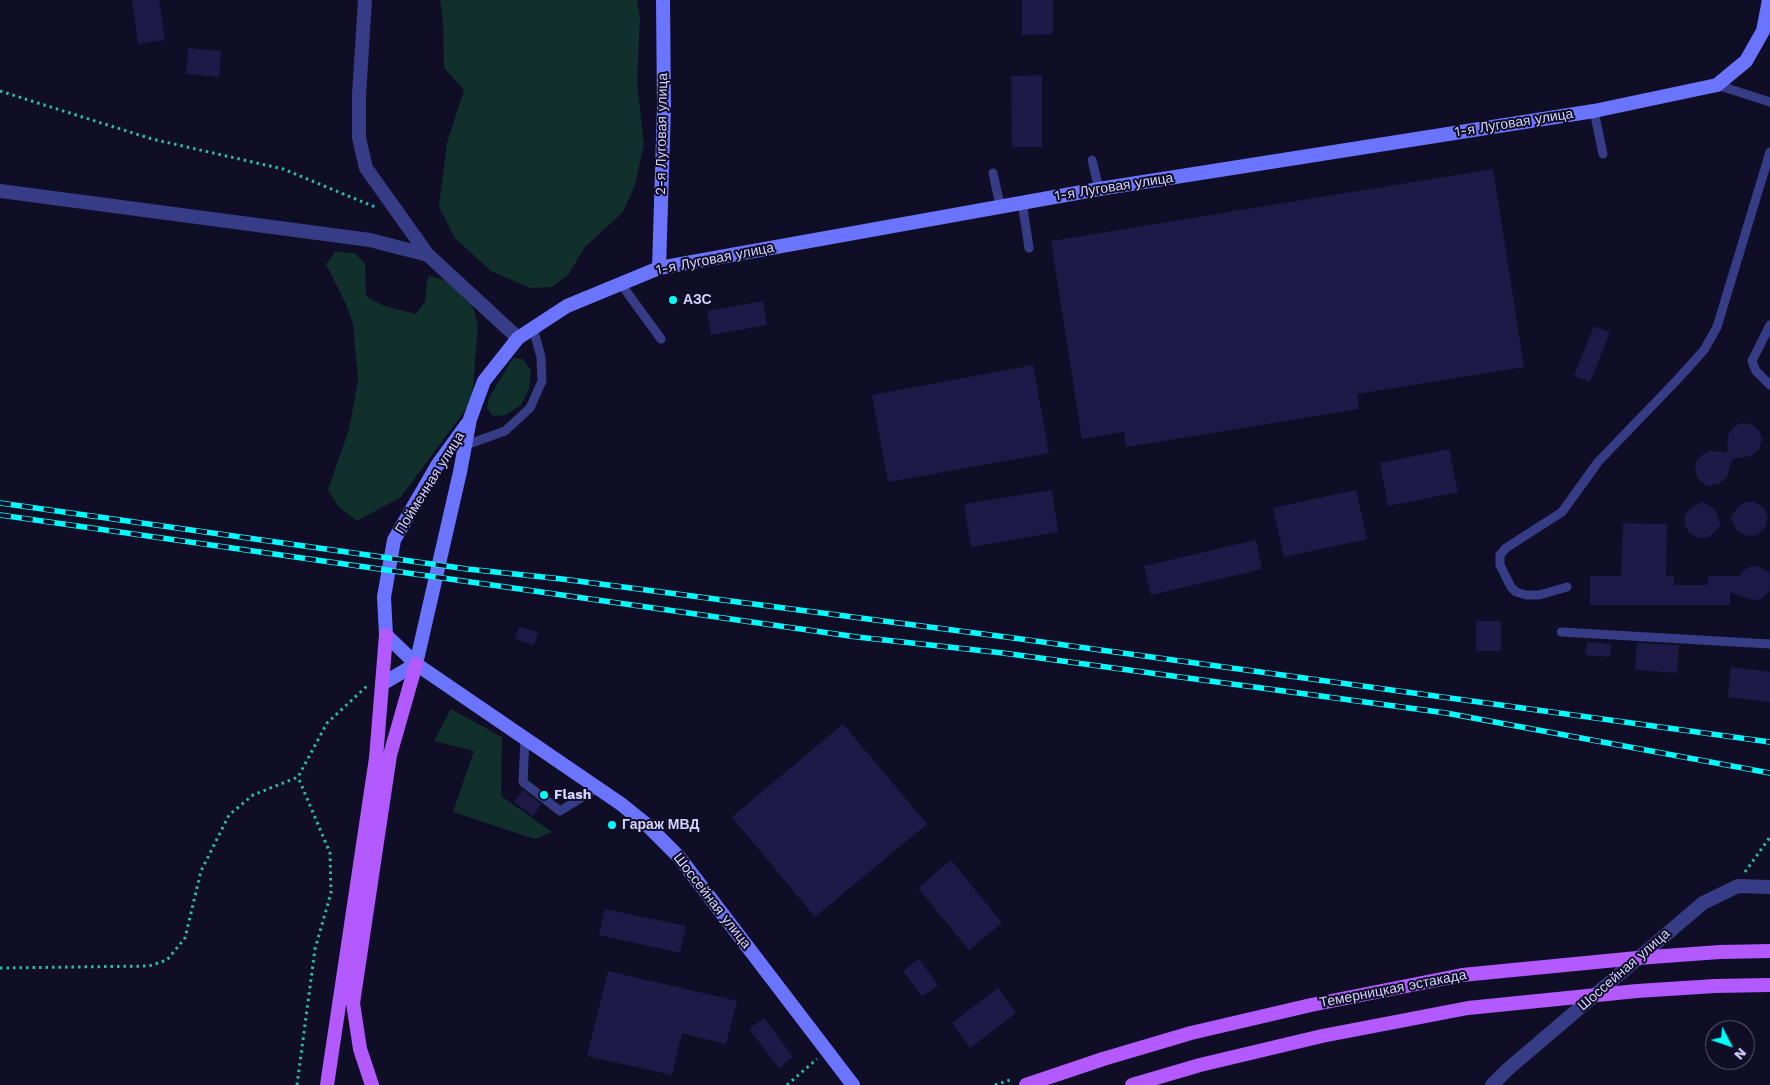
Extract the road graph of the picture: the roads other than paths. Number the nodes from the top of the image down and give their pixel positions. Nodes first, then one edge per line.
1 (365, 0) edge
2 (663, 0) edge
3 (1769, 0) edge
4 (1717, 85) junction
5 (1770, 102) edge
6 (1594, 110) junction
7 (1770, 152) edge
8 (1603, 154) dead end
9 (1092, 160) dead end
10 (993, 173) dead end
11 (1099, 189) junction
12 (0, 191) edge
13 (1022, 202) junction
14 (1000, 205) junction
15 (1029, 248) dead end
16 (428, 254) junction
17 (659, 268) junction
18 (621, 284) junction
19 (1770, 325) edge
20 (533, 328) junction
21 (518, 338) junction
22 (661, 340) dead end
23 (1770, 385) edge
24 (470, 420) junction
25 (466, 445) junction
26 (1567, 587) dead end
27 (1561, 632) dead end
28 (386, 636) junction
29 (1770, 644) edge
30 (416, 664) junction
31 (383, 677) junction
32 (525, 739) junction
33 (597, 788) junction
34 (1770, 887) edge
35 (1770, 951) edge
36 (1770, 985) edge
37 (327, 1085) edge
38 (372, 1085) edge
39 (853, 1085) edge
40 (1026, 1085) edge
41 (1132, 1085) edge
42 (1492, 1085) edge

1 - 16 street
2 - 17 main road, 2-я Луговая улица
3 - 4 main road, 1-я Луговая улица
4 - 5 lane
4 - 6 main road, 1-я Луговая улица
6 - 8 lane
6 - 11 main road, 1-я Луговая улица
7 - 26 lane
9 - 11 lane
10 - 14 lane
11 - 13 main road, 1-я Луговая улица
12 - 16 street
13 - 14 main road, 1-я Луговая улица
13 - 15 lane
14 - 17 main road, 1-я Луговая улица
16 - 21 street
17 - 18 main road, 1-я Луговая улица
18 - 20 main road, 1-я Луговая улица
18 - 22 lane
19 - 23 lane
20 - 21 main road, 1-я Луговая улица
20 - 25 lane
21 - 24 main road, 1-я Луговая улица
24 - 25 main road, Пойменная улица
24 - 28 main road, Пойменная улица
25 - 30 main road, Пойменная улица
27 - 29 lane
28 - 30 main road
28 - 31 main road
30 - 31 main road
30 - 32 main road, Шоссейная улица
30 - 38 main road
31 - 37 main road
32 - 33 main road, Шоссейная улица
32 - 33 lane
33 - 39 main road, Шоссейная улица
34 - 42 street, Шоссейная улица
35 - 40 main road, Темерницкая эстакада, bridge
36 - 41 main road, bridge

